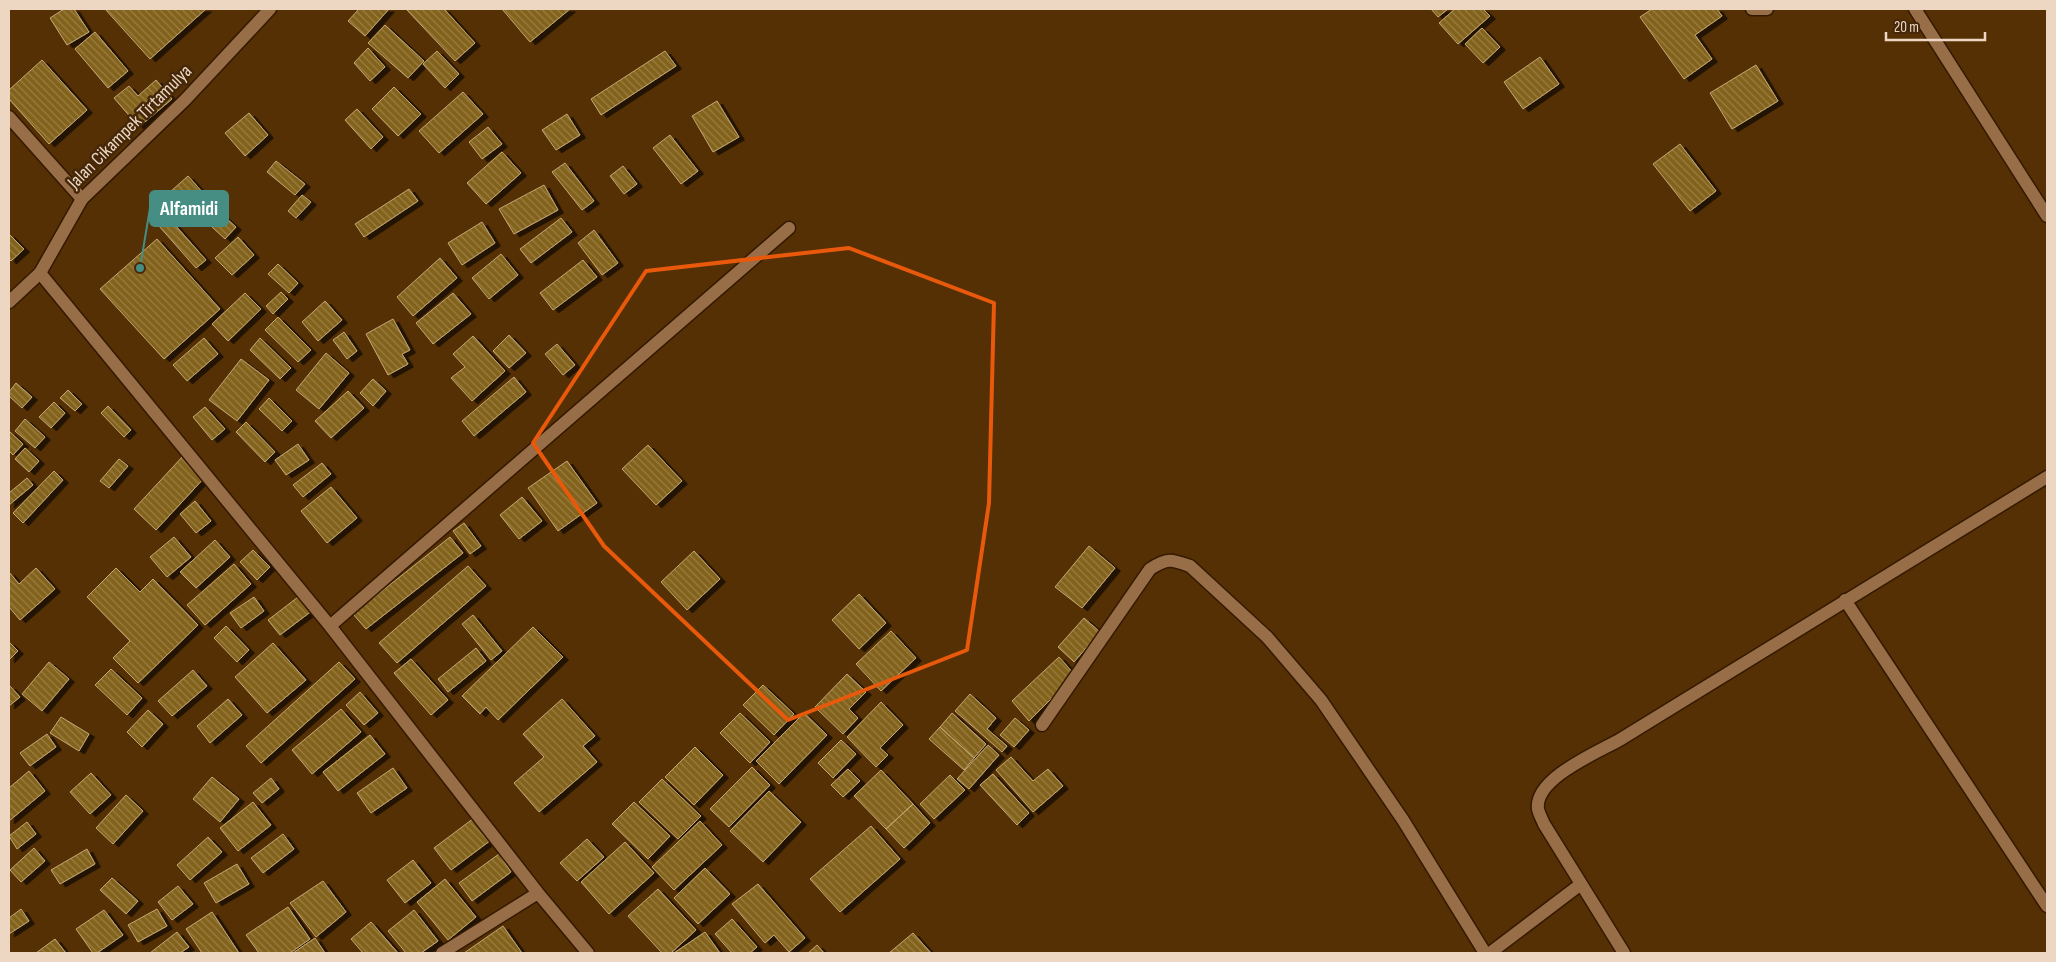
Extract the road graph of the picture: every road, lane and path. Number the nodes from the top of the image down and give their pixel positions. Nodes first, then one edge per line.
1 (270, 9) edge
2 (1752, 9) edge
3 (1767, 9) edge
4 (1915, 9) edge
5 (9, 117) edge
6 (82, 199) junction
7 (2047, 216) edge
8 (789, 228) dead end
9 (40, 273) junction
10 (9, 302) edge
11 (2047, 477) edge
12 (1845, 600) junction
13 (330, 626) junction
14 (1042, 725) dead end
15 (1581, 884) junction
16 (538, 893) junction
17 (2047, 906) edge
18 (442, 953) edge
19 (588, 953) edge
20 (1486, 953) edge
21 (1490, 953) edge
22 (1624, 953) edge

1 - 6 street, Jalan Cikampek Tirtamulya
2 - 3 street
4 - 7 street
5 - 6 street
6 - 9 street, Jalan Cikampek Tirtamulya
8 - 13 street
9 - 10 street, Jalan Cikampek Tirtamulya
9 - 13 street
11 - 12 street
12 - 15 street
12 - 17 street
13 - 16 street
14 - 20 street
15 - 21 street
15 - 22 street
16 - 18 street
16 - 19 street

